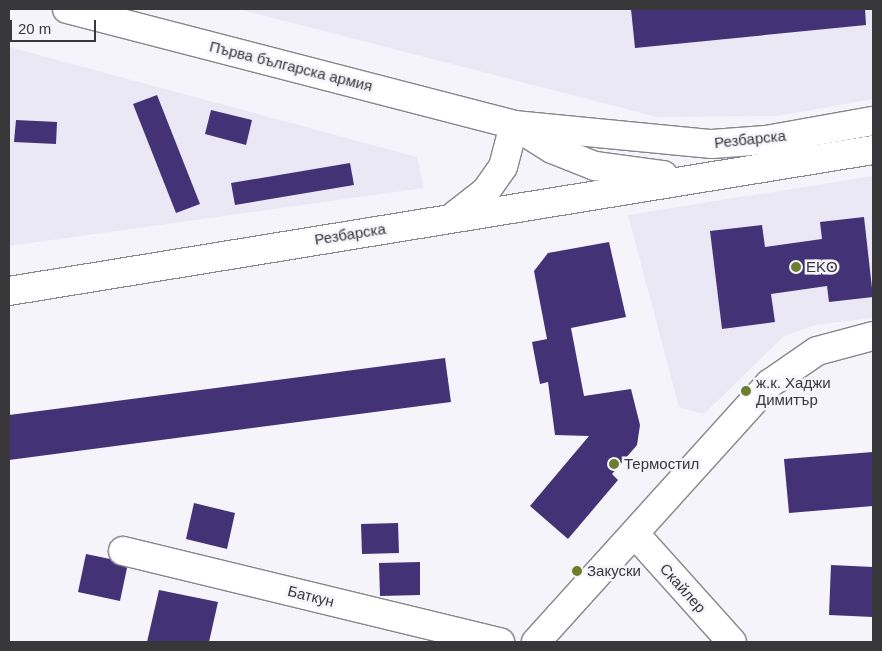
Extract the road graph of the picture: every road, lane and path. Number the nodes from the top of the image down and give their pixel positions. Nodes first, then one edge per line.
1 (67, 9) edge
2 (873, 120) edge
3 (514, 125) junction
4 (873, 150) edge
5 (691, 179) junction
6 (453, 217) junction
7 (9, 291) edge
8 (873, 336) edge
9 (635, 534) junction
10 (123, 551) dead end
11 (500, 642) edge
12 (536, 642) edge
13 (732, 642) edge

1 - 3 street, Първа българска армия
2 - 3 street, Резбарска
3 - 5 street, Резбарска
3 - 6 street
4 - 5 street, Резбарска
5 - 6 street, Резбарска
6 - 7 street, Резбарска
8 - 9 street
9 - 12 street
9 - 13 street, Скайлер
10 - 11 street, Баткун

